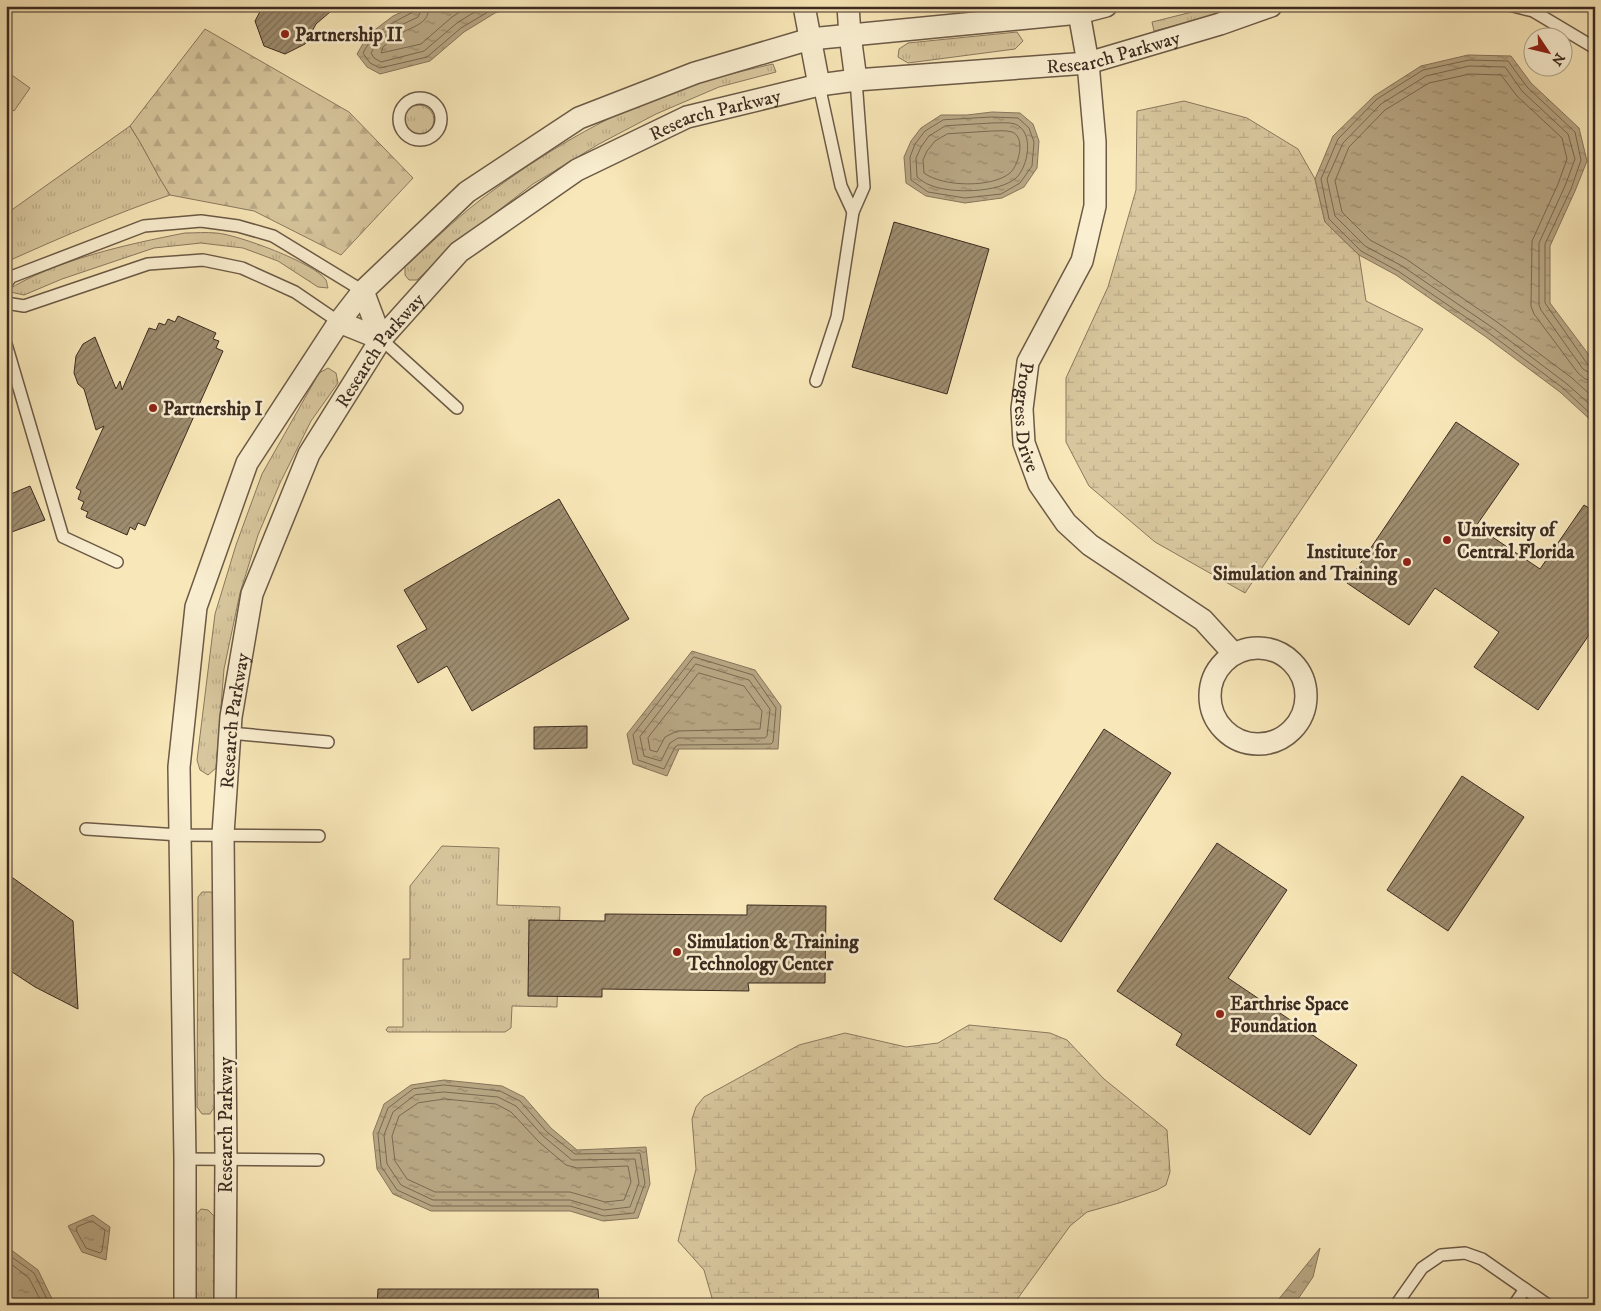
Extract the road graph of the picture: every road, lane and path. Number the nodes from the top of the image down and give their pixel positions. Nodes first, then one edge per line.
1 (804, 6) edge
2 (848, 6) edge
3 (1106, 6) edge
4 (1270, 6) edge
5 (1513, 6) edge
6 (1079, 13) junction
7 (850, 35) junction
8 (810, 39) junction
9 (1595, 48) edge
10 (1088, 63) junction
11 (856, 80) junction
12 (820, 85) junction
13 (854, 212) junction
14 (6, 284) edge
15 (363, 291) junction
16 (6, 303) edge
17 (339, 322) junction
18 (381, 339) junction
19 (6, 344) edge
20 (816, 381) dead end
21 (457, 408) dead end
22 (117, 562) dead end
23 (1234, 654) junction
24 (230, 734) junction
25 (328, 742) dead end
26 (86, 830) dead end
27 (180, 834) junction
28 (223, 834) junction
29 (319, 836) dead end
30 (185, 1159) junction
31 (226, 1159) junction
32 (318, 1160) dead end
33 (1525, 1289) junction
34 (185, 1305) edge
35 (225, 1305) edge
36 (1396, 1305) edge
37 (1514, 1305) edge
38 (1548, 1305) edge

1 - 8 street
2 - 7 street
3 - 6 street
4 - 10 street, Research Parkway
5 - 9 lane
6 - 7 street
6 - 10 street, Progress Drive
7 - 8 street
7 - 11 street
8 - 12 street
8 - 15 street
10 - 11 street, Research Parkway
10 - 23 street, Progress Drive
11 - 12 street, Research Parkway
11 - 13 lane
12 - 13 lane
12 - 18 street, Research Parkway
13 - 20 lane
14 - 15 lane
15 - 17 street
15 - 18 street
16 - 17 lane
17 - 18 street
17 - 27 street
18 - 21 lane
18 - 24 street, Research Parkway
19 - 22 lane
23 - 23 street
24 - 25 lane
24 - 28 street, Research Parkway
26 - 27 lane
27 - 28 lane
27 - 30 street
28 - 29 lane
28 - 31 street, Research Parkway
30 - 31 lane
30 - 34 street
31 - 32 lane
31 - 35 street, Research Parkway
33 - 36 lane
33 - 37 lane
33 - 38 lane

